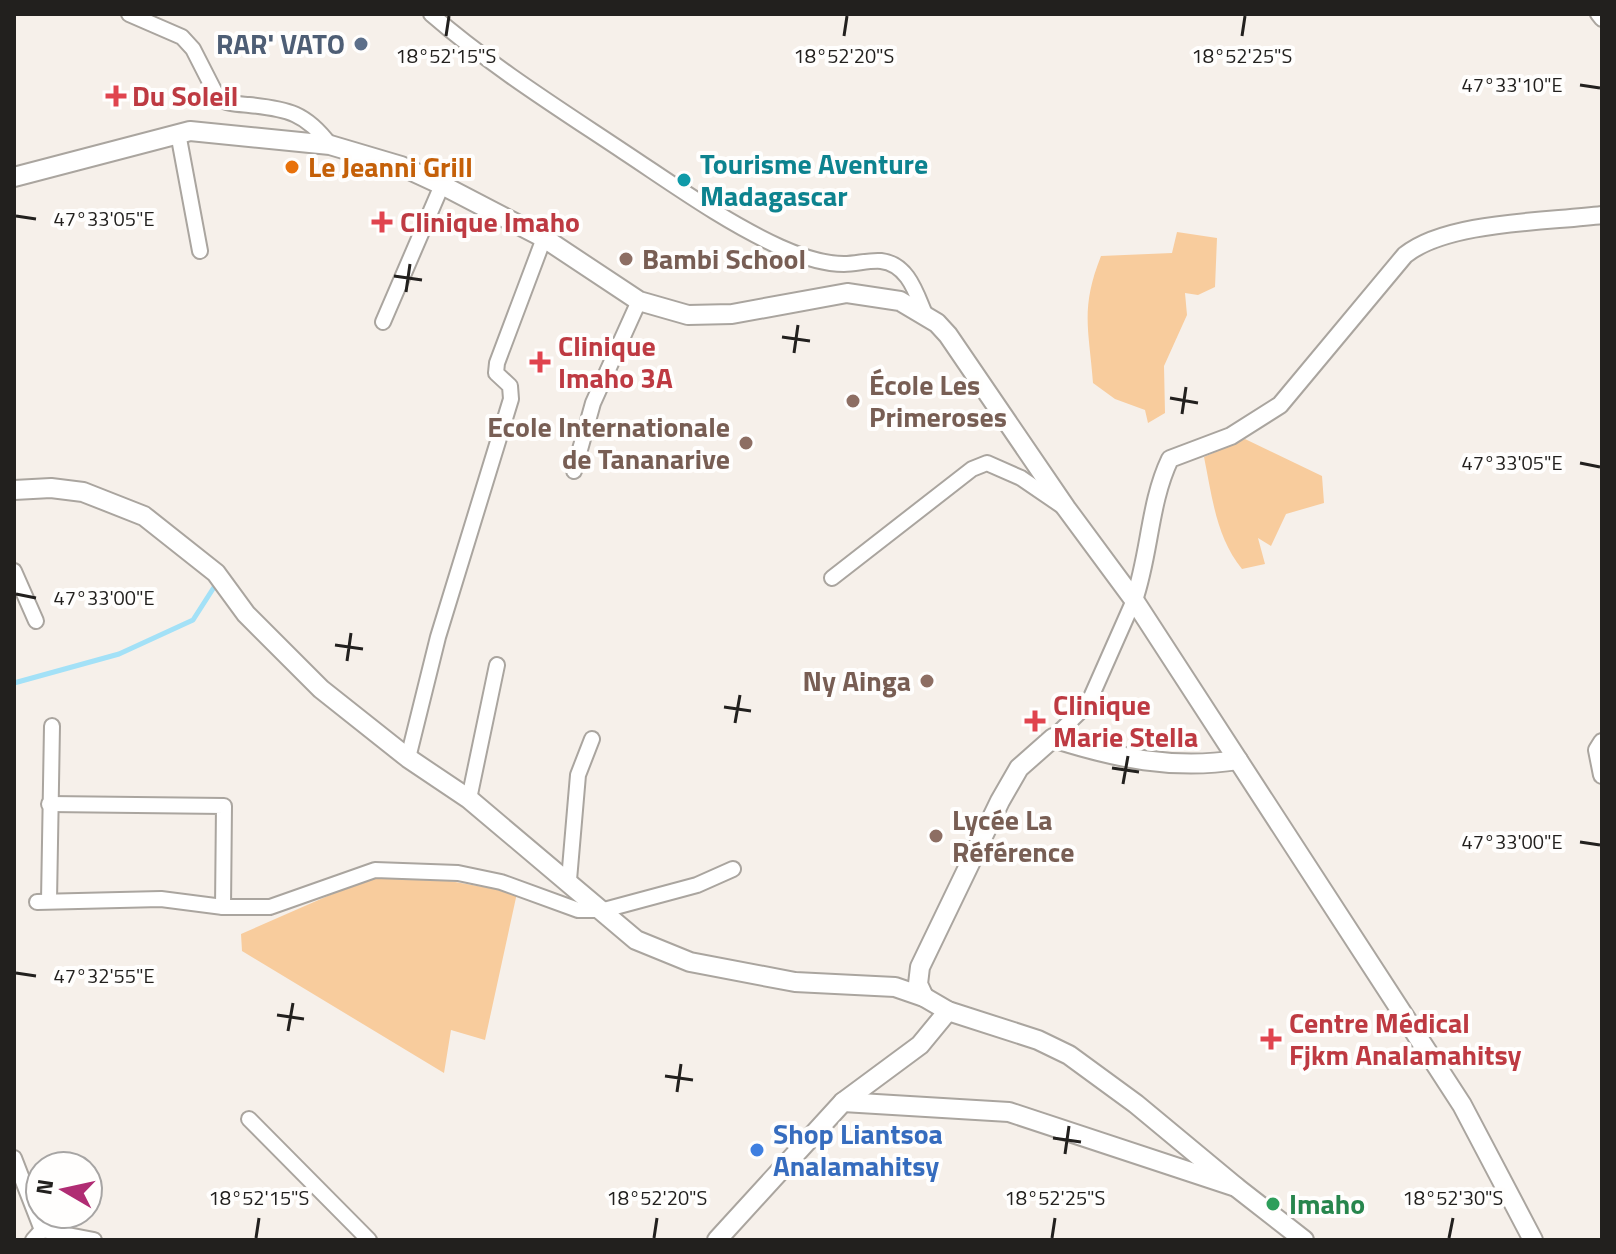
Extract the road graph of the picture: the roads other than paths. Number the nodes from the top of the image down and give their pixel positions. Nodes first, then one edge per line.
1 (129, 14) edge
2 (431, 14) edge
3 (1598, 14) edge
4 (1602, 19) edge
5 (178, 133) junction
6 (330, 145) junction
7 (14, 177) edge
8 (442, 185) junction
9 (1602, 215) edge
10 (544, 238) junction
11 (200, 251) dead end
12 (639, 301) junction
13 (925, 314) junction
14 (383, 322) dead end
15 (574, 471) dead end
16 (14, 490) edge
17 (1066, 508) junction
18 (14, 571) edge
19 (832, 578) dead end
20 (1134, 600) junction
21 (36, 621) dead end
22 (497, 665) dead end
23 (52, 726) dead end
24 (1053, 738) junction
25 (592, 739) dead end
26 (1602, 742) edge
27 (408, 758) junction
28 (1238, 760) junction
29 (1602, 775) edge
30 (469, 799) junction
31 (49, 804) junction
32 (733, 869) dead end
33 (569, 880) junction
34 (223, 907) junction
35 (604, 910) junction
36 (924, 997) junction
37 (948, 1011) junction
38 (843, 1102) junction
39 (249, 1119) dead end
40 (14, 1158) edge
41 (1236, 1187) junction
42 (37, 1235) edge
43 (94, 1240) edge
44 (369, 1240) edge
45 (717, 1240) edge
46 (1304, 1240) edge
47 (1533, 1240) edge

1 - 6 street
2 - 13 street
3 - 4 street
5 - 6 main road
5 - 7 main road
5 - 11 street
6 - 8 main road
8 - 10 main road
8 - 14 street
9 - 20 street
10 - 12 main road
10 - 27 street
12 - 13 main road
12 - 15 street
13 - 17 main road
16 - 27 main road
17 - 19 street
17 - 20 main road
18 - 21 street
20 - 24 street
20 - 28 main road
22 - 30 street
23 - 31 street
24 - 28 main road
24 - 36 main road
25 - 33 street
26 - 29 street
27 - 30 main road
28 - 47 main road
30 - 33 main road
31 - 34 street
31 - 34 street
32 - 35 street
33 - 35 main road
34 - 35 street
35 - 36 main road
36 - 37 main road
37 - 38 main road
37 - 41 main road
38 - 41 main road
38 - 45 main road
39 - 44 street
40 - 42 street
41 - 46 main road
42 - 43 street

